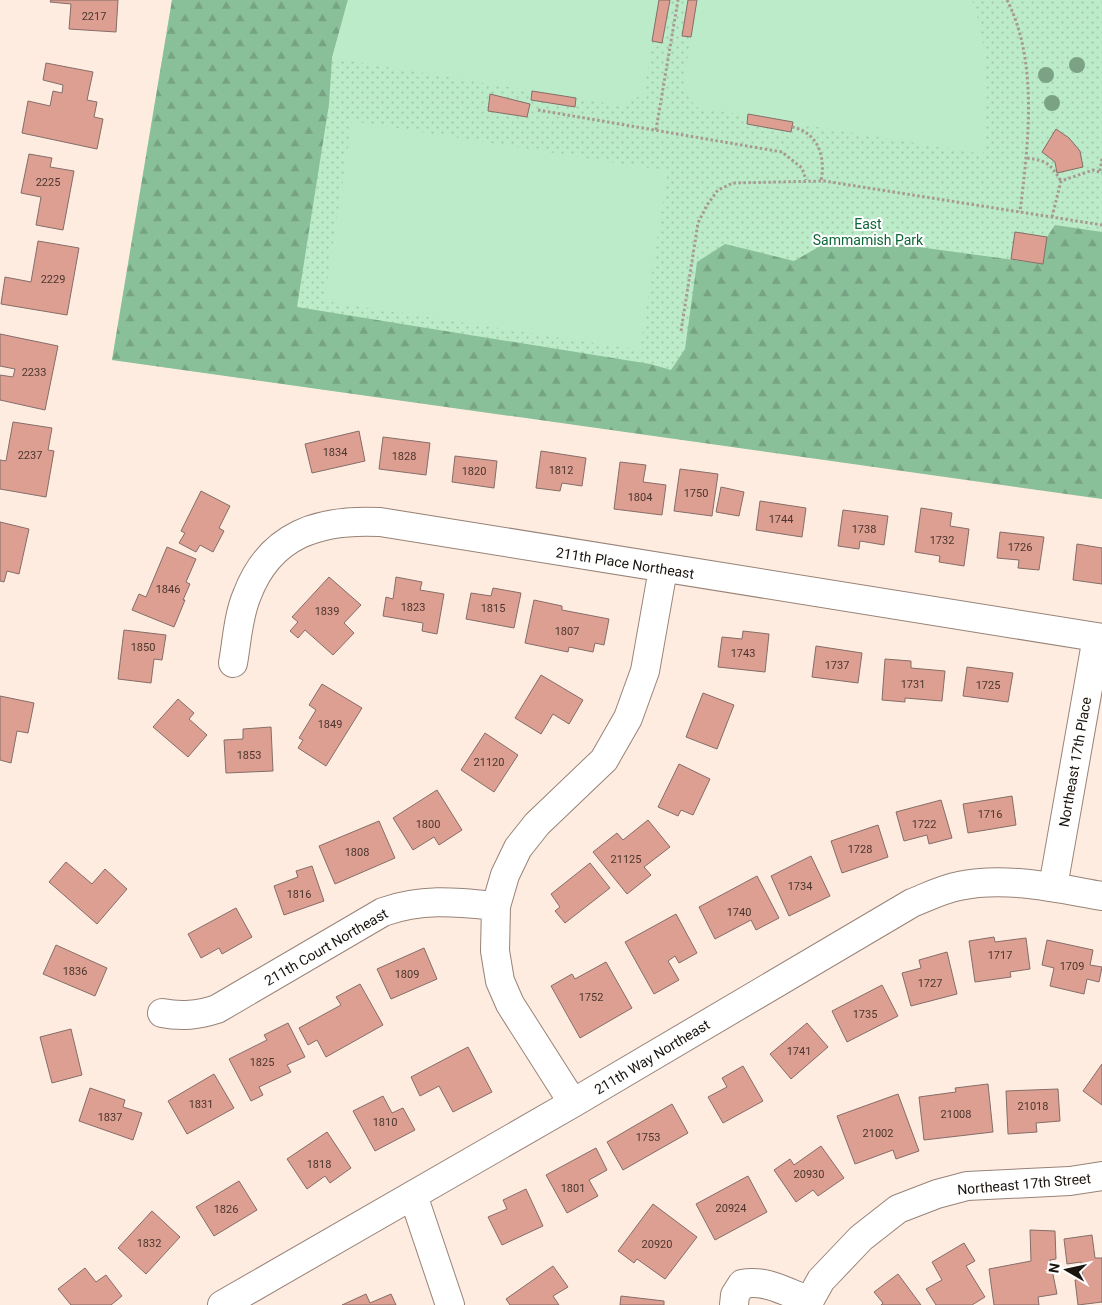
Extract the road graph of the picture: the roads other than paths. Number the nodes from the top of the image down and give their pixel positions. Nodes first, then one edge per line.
1 (663, 569) junction
2 (1100, 637) edge
3 (233, 664) dead end
4 (1053, 887) junction
5 (1102, 896) edge
6 (496, 906) junction
7 (162, 1013) dead end
8 (573, 1103) junction
9 (1102, 1176) edge
10 (413, 1195) junction
11 (808, 1303) edge
12 (222, 1305) edge
13 (450, 1305) edge
14 (734, 1305) edge

1 - 2 street, 211th Place Northeast
1 - 3 street, 211th Place Northeast
1 - 6 street
2 - 4 street, Northeast 17th Place
4 - 5 street, 211th Way Northeast
4 - 8 street, 211th Way Northeast
6 - 7 street, 211th Court Northeast
6 - 8 street
8 - 10 street, 211th Way Northeast
9 - 11 street, Northeast 17th Street
10 - 12 street, 211th Way Northeast
10 - 13 street
11 - 14 street, Northeast 17th Street

